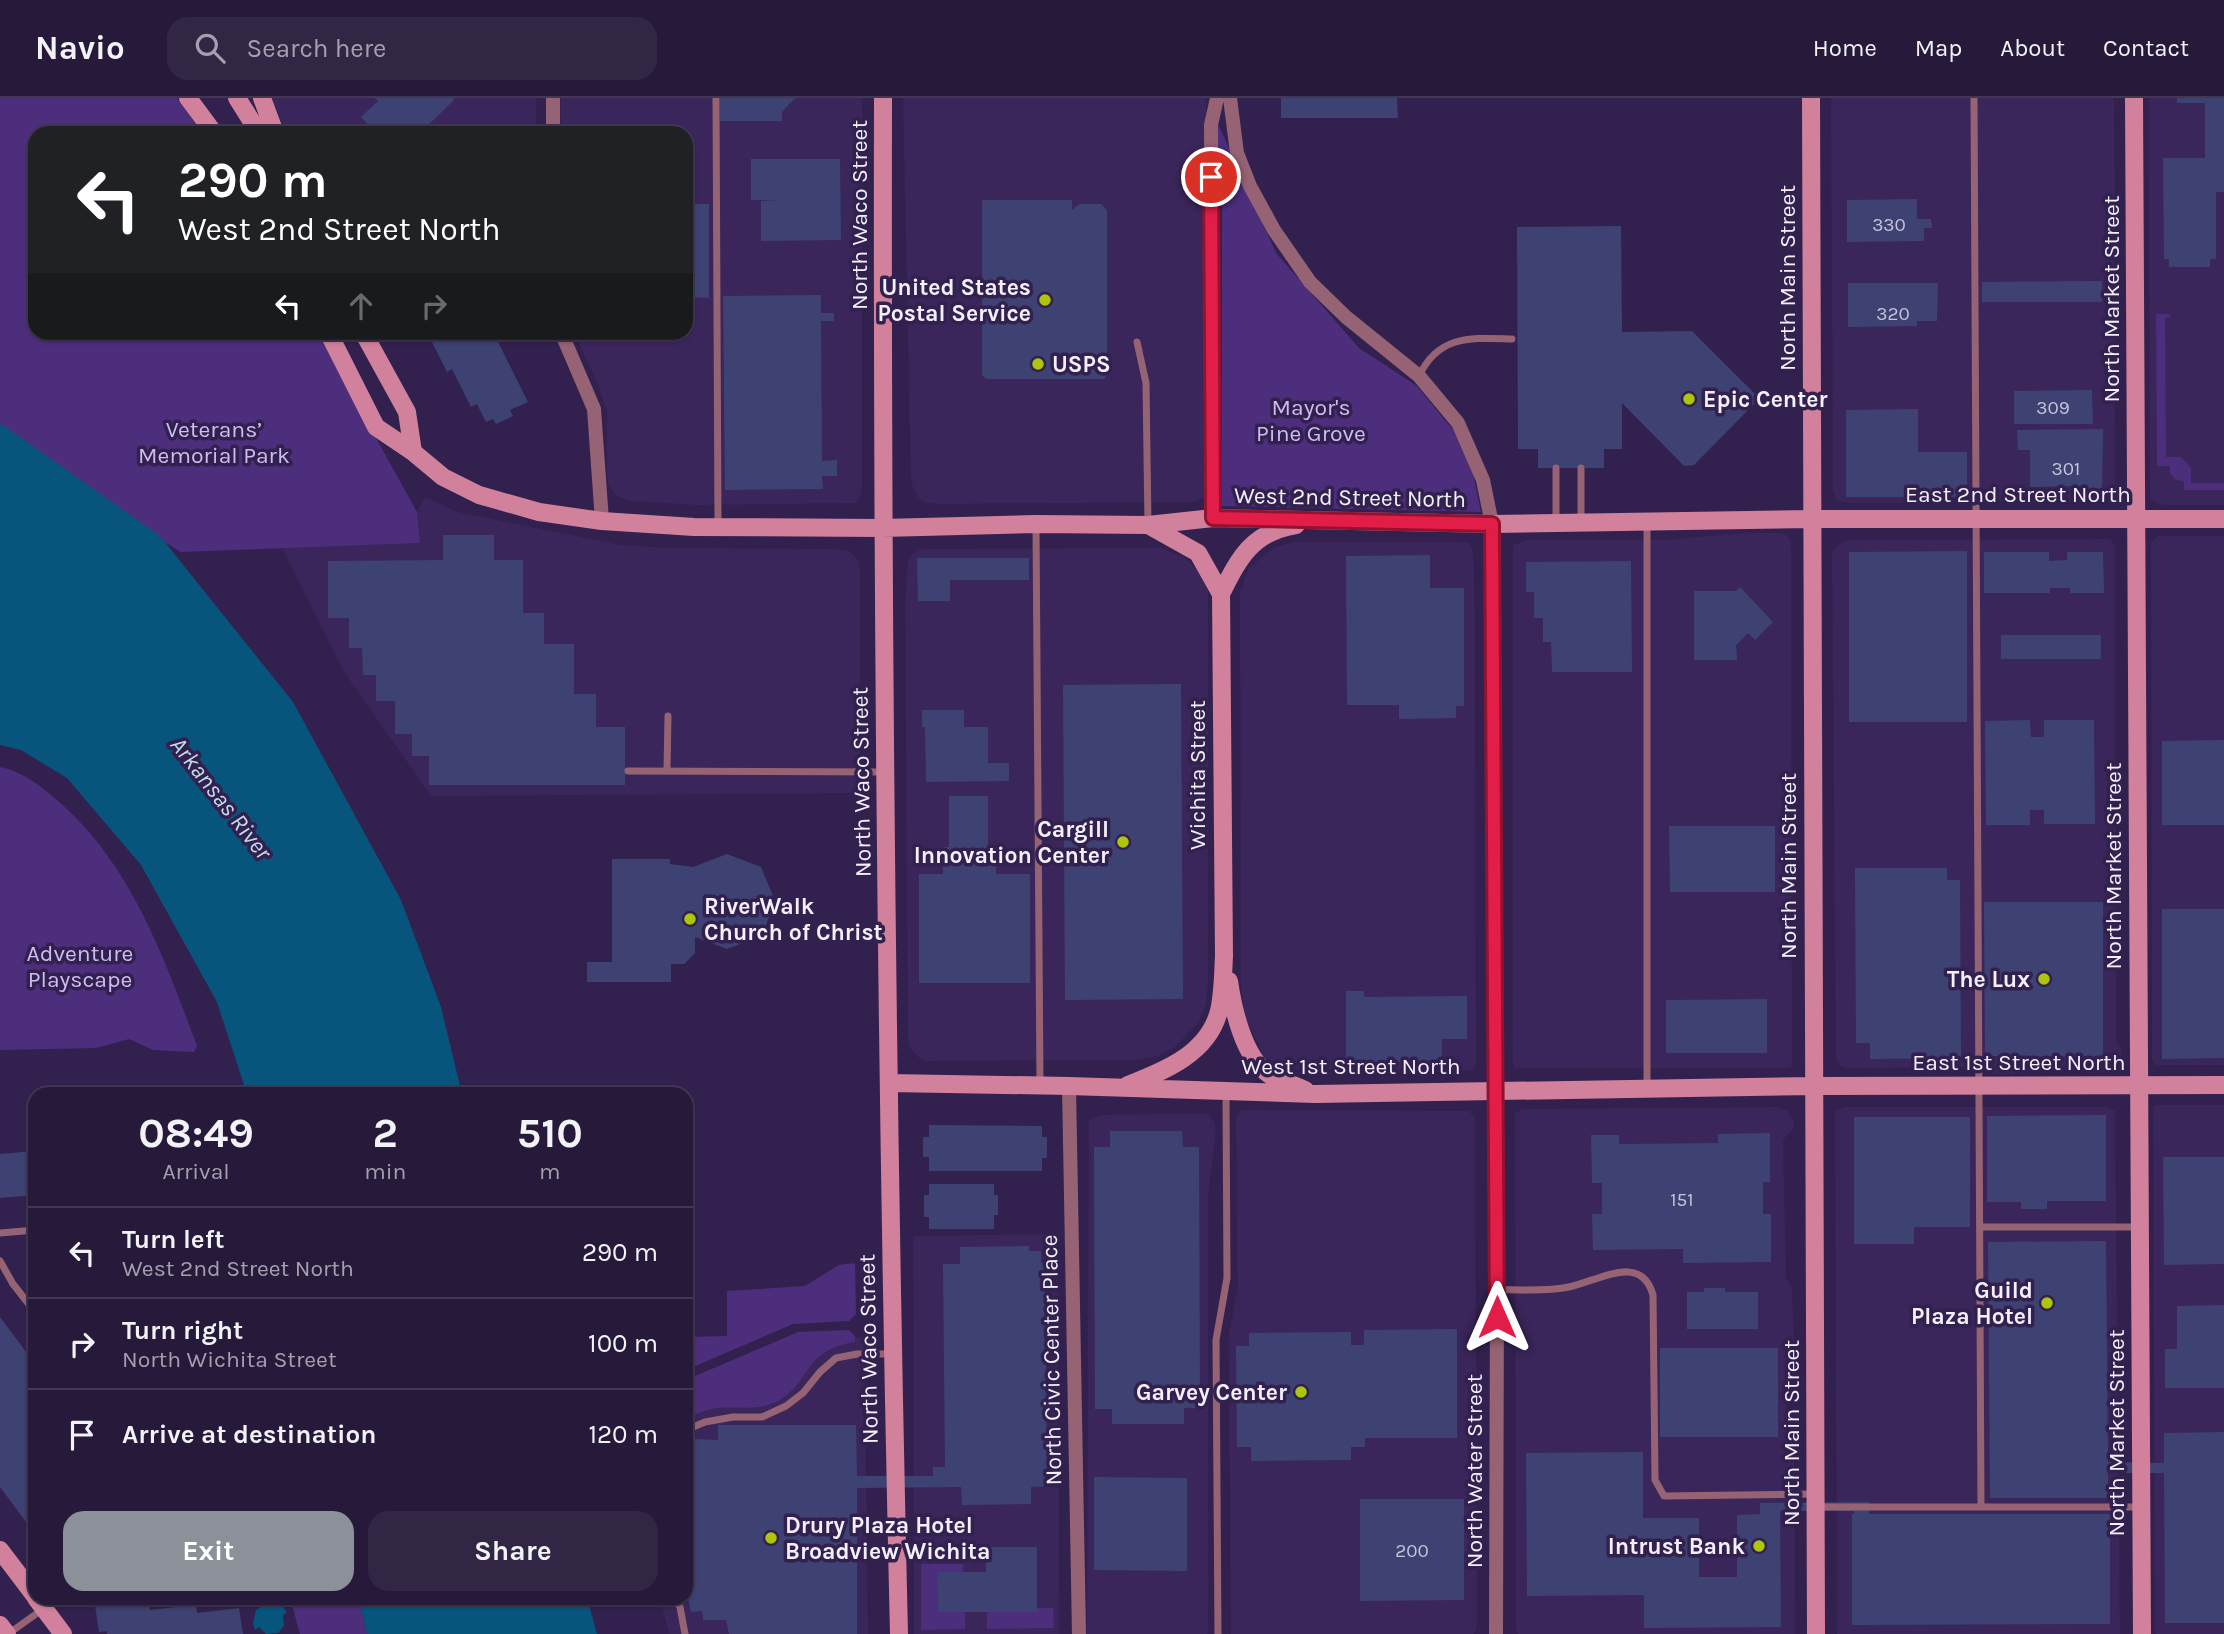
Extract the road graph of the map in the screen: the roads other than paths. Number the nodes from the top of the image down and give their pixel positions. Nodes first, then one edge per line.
1 (188, 98) edge
2 (237, 98) edge
3 (262, 98) edge
4 (553, 98) edge
5 (716, 98) edge
6 (883, 98) edge
7 (1217, 98) edge
8 (1230, 98) edge
9 (1811, 98) edge
10 (1974, 98) edge
11 (2134, 98) edge
12 (209, 126) edge
13 (255, 126) edge
14 (272, 126) edge
15 (553, 126) edge
16 (332, 340) edge
17 (367, 340) edge
18 (564, 340) edge
19 (1512, 340) dead end
20 (1137, 342) dead end
21 (1419, 376) junction
22 (413, 452) junction
23 (1556, 468) dead end
24 (1581, 468) dead end
25 (1213, 518) junction
26 (1812, 519) junction
27 (1976, 519) junction
28 (2136, 519) junction
29 (2224, 519) edge
30 (602, 521) junction
31 (1320, 522) junction
32 (1581, 523) junction
33 (1647, 523) junction
34 (1036, 524) junction
35 (1492, 524) junction
36 (1556, 524) junction
37 (1148, 525) junction
38 (718, 527) junction
39 (883, 528) junction
40 (1222, 594) junction
41 (668, 716) dead end
42 (628, 771) dead end
43 (667, 771) junction
44 (886, 772) junction
45 (1224, 956) junction
46 (889, 1083) junction
47 (1040, 1085) junction
48 (2224, 1085) edge
49 (1069, 1086) junction
50 (1814, 1086) junction
51 (1979, 1086) junction
52 (2139, 1086) junction
53 (1121, 1087) junction
54 (1647, 1089) junction
55 (1495, 1090) junction
56 (1226, 1091) junction
57 (1315, 1094) junction
58 (1980, 1227) junction
59 (2139, 1227) junction
60 (28, 1231) edge
61 (0, 1233) edge
62 (0, 1261) edge
63 (1497, 1290) junction
64 (28, 1303) edge
65 (892, 1354) junction
66 (693, 1427) edge
67 (1816, 1501) junction
68 (1980, 1507) junction
69 (2141, 1507) junction
70 (0, 1550) edge
71 (28, 1580) edge
72 (40, 1605) edge
73 (48, 1605) edge
74 (678, 1605) edge
75 (0, 1625) edge
76 (684, 1631) edge
77 (7, 1634) edge
78 (63, 1634) edge
79 (899, 1634) edge
80 (1079, 1634) edge
81 (1217, 1634) edge
82 (1496, 1634) edge
83 (1816, 1634) edge
84 (2142, 1634) edge

1 - 12 street
2 - 13 street
3 - 14 street
4 - 15 street
5 - 38 lane
6 - 39 street, North Waco Street
7 - 25 street
8 - 21 street, North Water Street
9 - 26 street, North Main Street
10 - 27 lane
11 - 28 street, North Market Street
16 - 22 street, West 2nd Street North
17 - 22 street
18 - 30 street
19 - 21 lane
20 - 37 lane
21 - 35 street, North Water Street
22 - 30 street, West 2nd Street North
23 - 36 lane
24 - 32 lane
25 - 31 street, West 2nd Street North
25 - 37 street, West 2nd Street North
26 - 27 street, East 2nd Street North
26 - 33 street, West 2nd Street North
26 - 50 street, North Main Street
27 - 28 street, East 2nd Street North
27 - 51 lane
28 - 29 street, East 2nd Street North
28 - 52 street, North Market Street
30 - 38 street, West 2nd Street North
31 - 35 street, West 2nd Street North
31 - 40 street
32 - 33 street, West 2nd Street North
32 - 36 street, West 2nd Street North
33 - 54 lane
34 - 37 street, West 2nd Street North
34 - 39 street, West 2nd Street North
34 - 47 lane
35 - 36 street, West 2nd Street North
35 - 55 street, North Water Street
37 - 40 street
38 - 39 street, West 2nd Street North
39 - 44 street, North Waco Street
40 - 45 street, Wichita Street
41 - 43 lane
42 - 43 lane
43 - 44 lane
44 - 46 street, North Waco Street
45 - 53 street
45 - 57 street
46 - 47 street, West 1st Street North
46 - 65 street, North Waco Street
47 - 49 street, West 1st Street North
48 - 52 street, East 1st Street North
49 - 53 street, West 1st Street North
49 - 80 street, North Civic Center Place
50 - 51 street, East 1st Street North
50 - 54 street, West 1st Street North
50 - 67 street, North Main Street
51 - 52 street, East 1st Street North
51 - 58 lane
52 - 59 street, North Market Street
53 - 56 street, West 1st Street North
54 - 55 street, West 1st Street North
55 - 57 street, West 1st Street North
55 - 63 street, North Water Street
56 - 57 street, West 1st Street North
56 - 81 lane
58 - 59 lane
58 - 68 lane
59 - 69 street, North Market Street
60 - 61 lane
62 - 64 lane
63 - 67 lane
63 - 82 street, North Water Street
65 - 66 lane
65 - 79 street, North Waco Street
67 - 68 lane
67 - 83 street, North Main Street
68 - 69 lane
69 - 84 street, North Market Street
70 - 71 street
72 - 77 lane
73 - 78 street
74 - 76 lane
75 - 77 street

